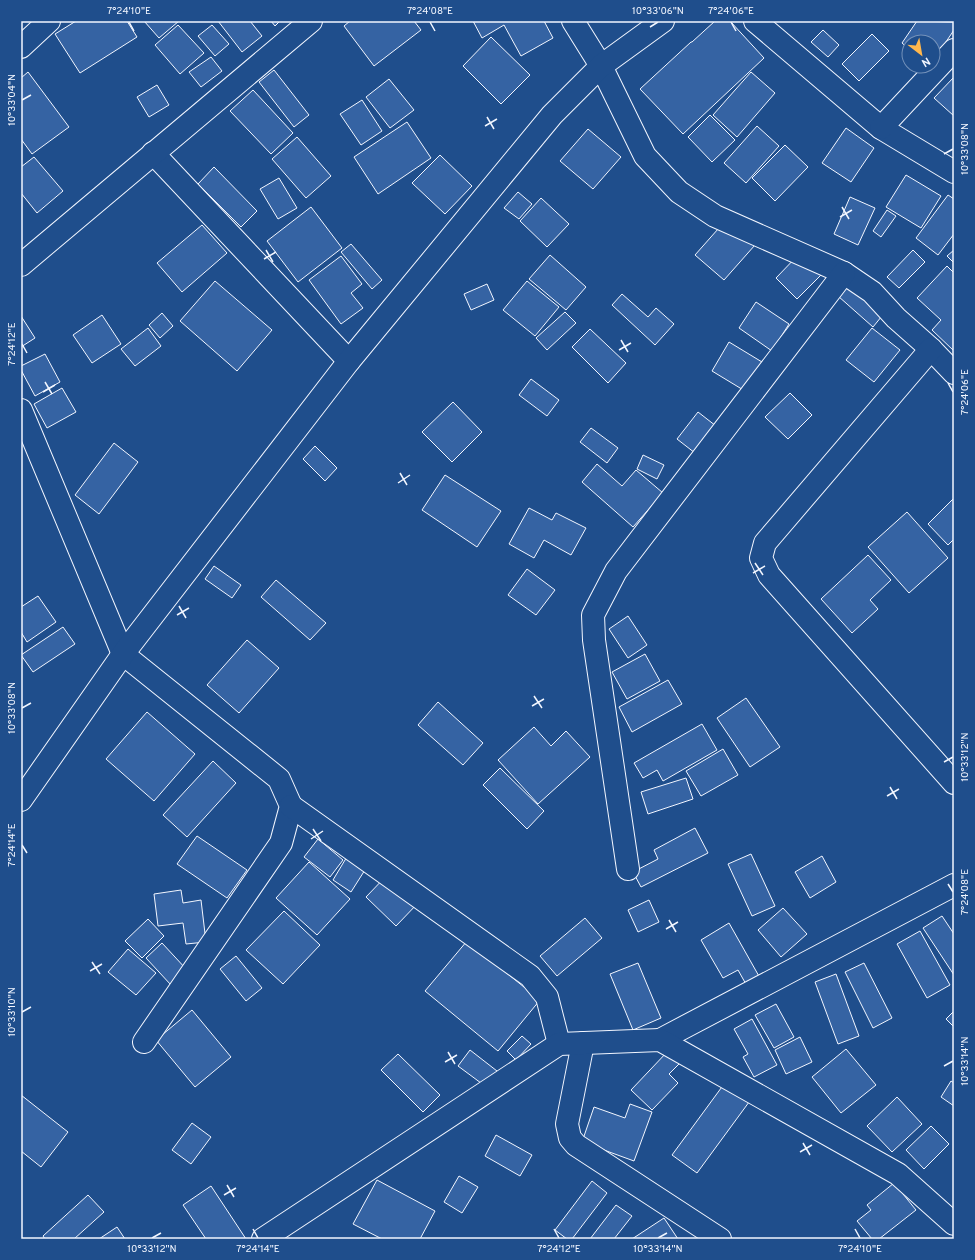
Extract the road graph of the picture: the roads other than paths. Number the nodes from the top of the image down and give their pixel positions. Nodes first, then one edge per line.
1 (49, 21) edge
2 (311, 21) edge
3 (573, 21) edge
4 (663, 21) edge
5 (755, 21) edge
6 (21, 47) edge
7 (954, 50) edge
8 (601, 66) junction
9 (881, 128) junction
10 (153, 153) junction
11 (954, 172) edge
12 (21, 265) edge
13 (844, 273) junction
14 (931, 349) junction
15 (349, 361) junction
16 (954, 373) edge
17 (21, 410) edge
18 (123, 654) junction
19 (954, 783) edge
20 (21, 800) edge
21 (291, 806) junction
22 (628, 869) dead end
23 (954, 885) edge
24 (660, 1040) junction
25 (144, 1042) dead end
26 (583, 1043) junction
27 (559, 1044) junction
28 (954, 1224) edge
29 (263, 1239) edge
30 (720, 1239) edge

1 - 6 street
2 - 10 street
3 - 8 street
4 - 8 street
5 - 9 street
7 - 9 street
8 - 13 street
8 - 15 street
9 - 11 street
10 - 12 street
10 - 15 street
13 - 14 street
13 - 22 street
14 - 16 street
14 - 19 street
15 - 18 street
17 - 18 street
18 - 20 street
18 - 21 street
21 - 25 street
21 - 27 street
23 - 24 street
24 - 26 street
24 - 28 street
26 - 27 street
26 - 30 street
27 - 29 street

